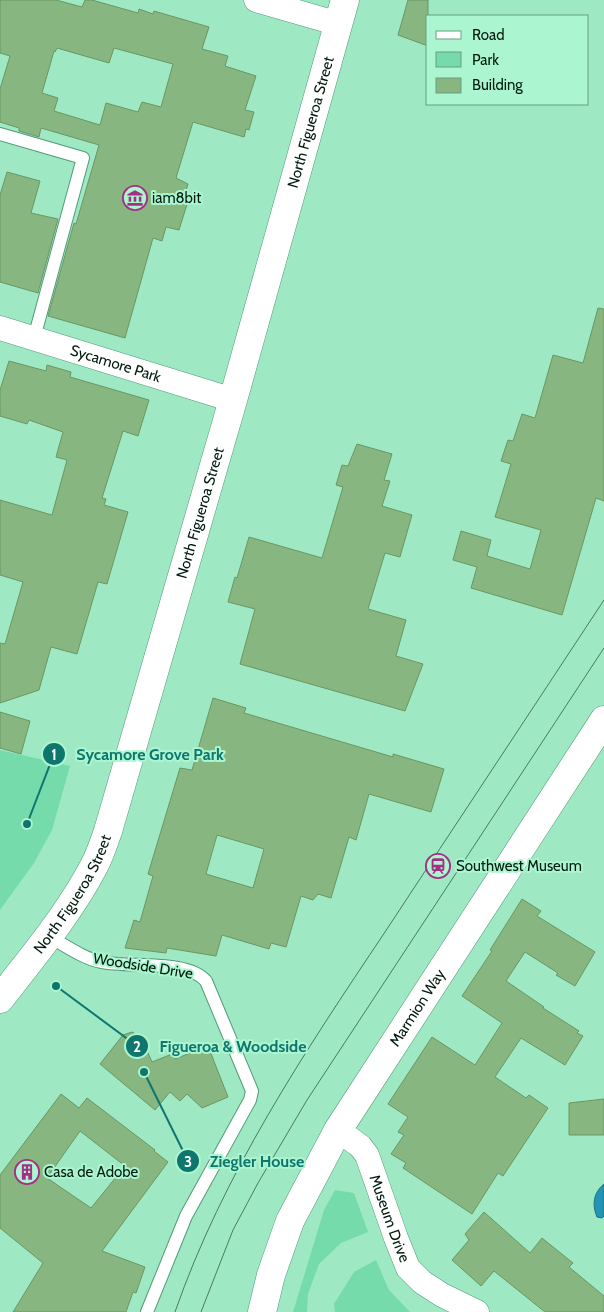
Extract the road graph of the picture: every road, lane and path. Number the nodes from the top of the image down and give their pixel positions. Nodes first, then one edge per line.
1 (256, 0) edge
2 (342, 12) edge
3 (0, 134) edge
4 (0, 328) edge
5 (34, 338) junction
6 (232, 400) junction
7 (604, 720) edge
8 (48, 936) junction
9 (0, 999) edge
10 (338, 1130) junction
11 (147, 1312) edge
12 (262, 1312) edge
13 (477, 1312) edge

1 - 2 street
2 - 6 main road, North Figueroa Street
3 - 5 lane
4 - 5 street, Sycamore Park
5 - 6 street, Sycamore Park
6 - 8 main road, North Figueroa Street
7 - 10 main road, Marmion Way
8 - 9 main road, North Figueroa Street
8 - 11 lane, Woodside Drive
10 - 12 main road, Marmion Way
10 - 13 street, Museum Drive

